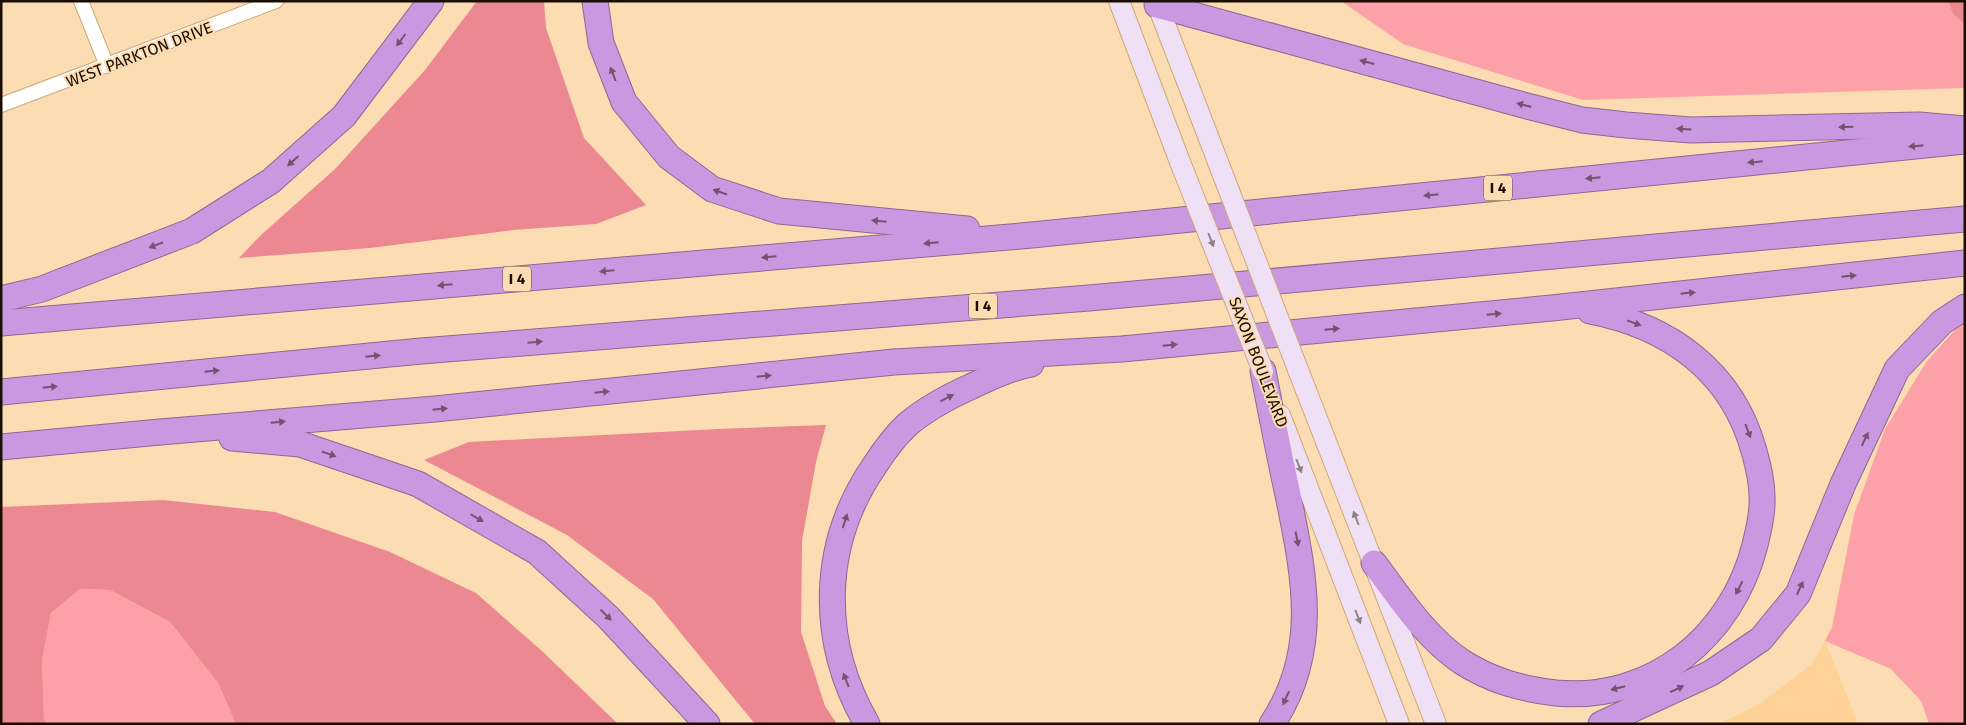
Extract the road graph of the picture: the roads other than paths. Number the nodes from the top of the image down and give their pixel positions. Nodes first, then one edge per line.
1 (82, 1) edge
2 (276, 1) edge
3 (431, 1) edge
4 (595, 1) edge
5 (1119, 1) edge
6 (1157, 3) edge
7 (107, 66) junction
8 (1, 105) edge
9 (1965, 129) edge
10 (1965, 141) edge
11 (1965, 218) edge
12 (1032, 235) junction
13 (1965, 263) edge
14 (1, 299) edge
15 (1965, 307) edge
16 (1552, 308) junction
17 (1, 323) edge
18 (1122, 349) junction
19 (1263, 371) junction
20 (1, 392) edge
21 (160, 432) junction
22 (1, 447) edge
23 (1374, 563) junction
24 (707, 724) edge
25 (867, 724) edge
26 (1272, 724) edge
27 (1399, 724) edge
28 (1436, 724) edge
29 (1601, 724) edge

1 - 7 street
2 - 7 street, WEST PARKTON DRIVE
3 -> 14 highway
12 -> 4 highway
5 -> 19 main road, SAXON BOULEVARD, bridge
9 -> 6 highway
23 -> 6 main road, bridge
7 - 8 street, WEST PARKTON DRIVE
10 -> 12 highway, I 4
20 -> 11 highway, I 4
12 -> 17 highway, I 4
16 -> 13 highway
29 -> 15 highway
18 -> 16 highway
16 -> 23 highway
21 -> 18 highway
25 -> 18 highway
19 -> 26 highway
19 -> 27 main road, SAXON BOULEVARD
21 - 22 highway
21 -> 24 highway
23 - 28 main road

